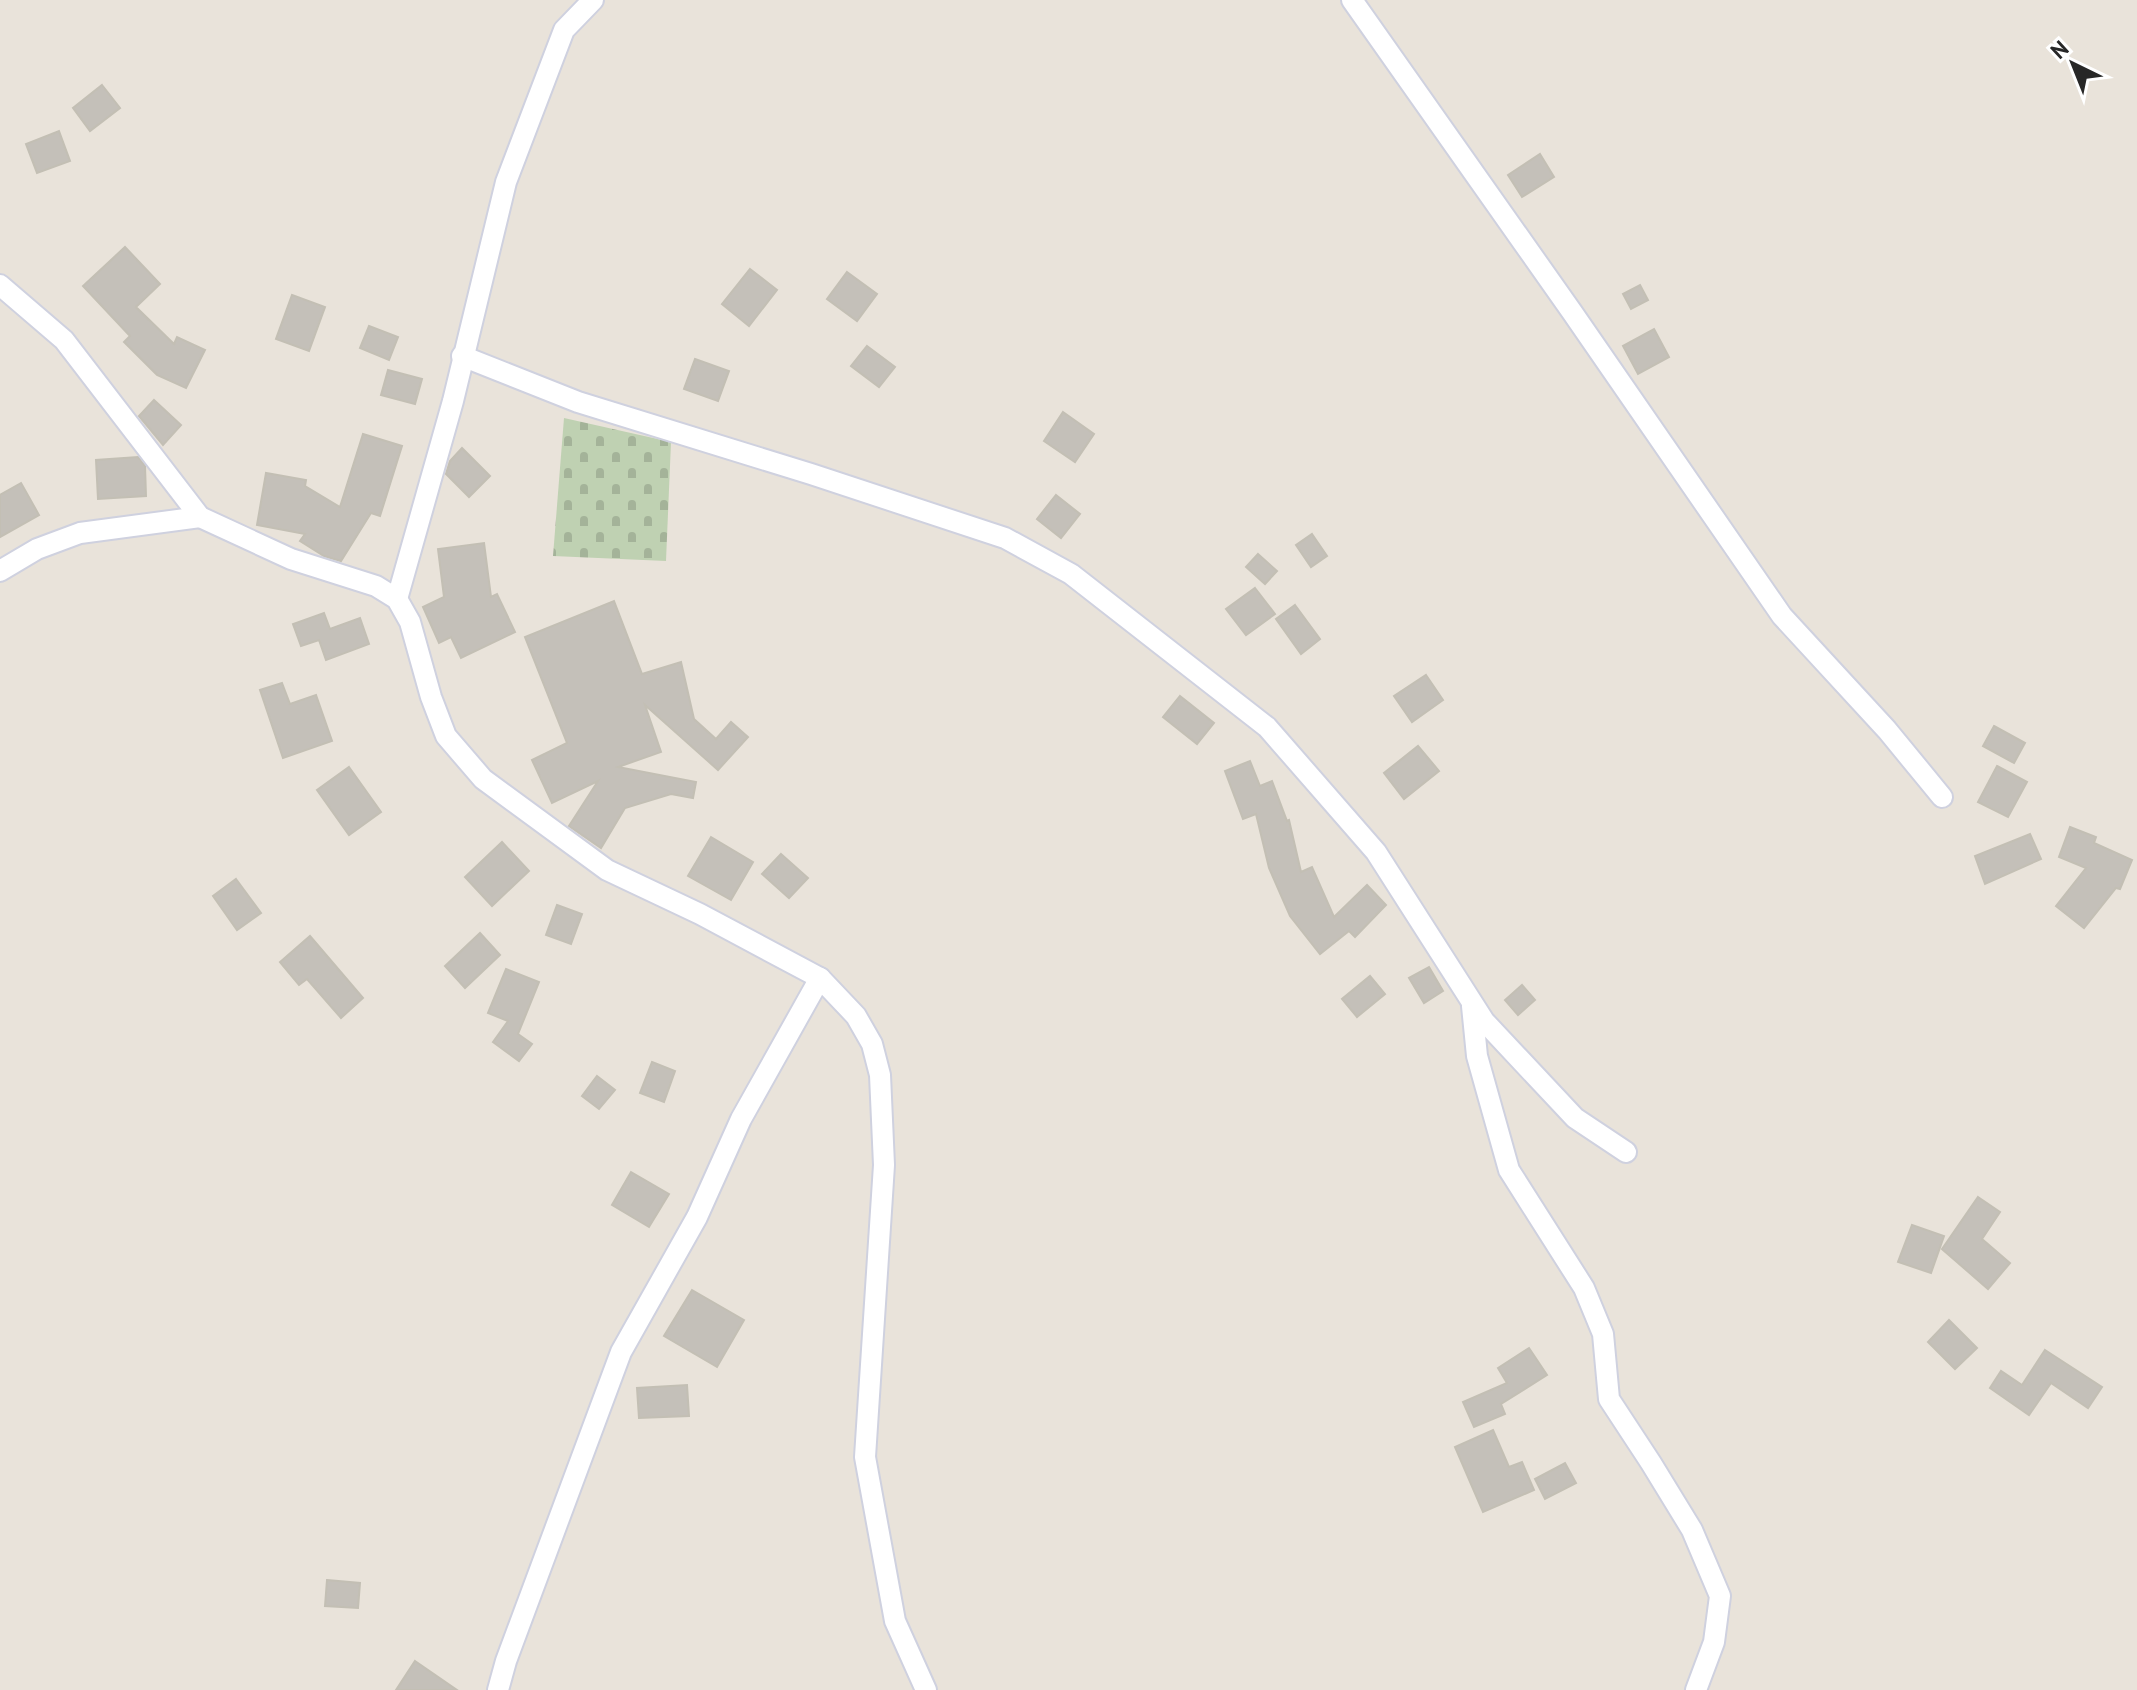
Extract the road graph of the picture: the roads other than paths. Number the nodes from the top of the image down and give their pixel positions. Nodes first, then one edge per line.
1 (593, 0) edge
2 (1352, 0) edge
3 (0, 285) edge
4 (462, 356) junction
5 (200, 517) junction
6 (0, 571) edge
7 (397, 599) junction
8 (1942, 797) dead end
9 (820, 978) junction
10 (1471, 1002) junction
11 (1626, 1152) dead end
12 (498, 1690) edge
13 (926, 1690) edge
14 (1696, 1690) edge

1 - 4 street
2 - 8 street
3 - 5 street
4 - 7 street
4 - 10 street
5 - 6 street
5 - 7 street
7 - 9 street
9 - 12 street
9 - 13 street
10 - 11 street
10 - 14 street

